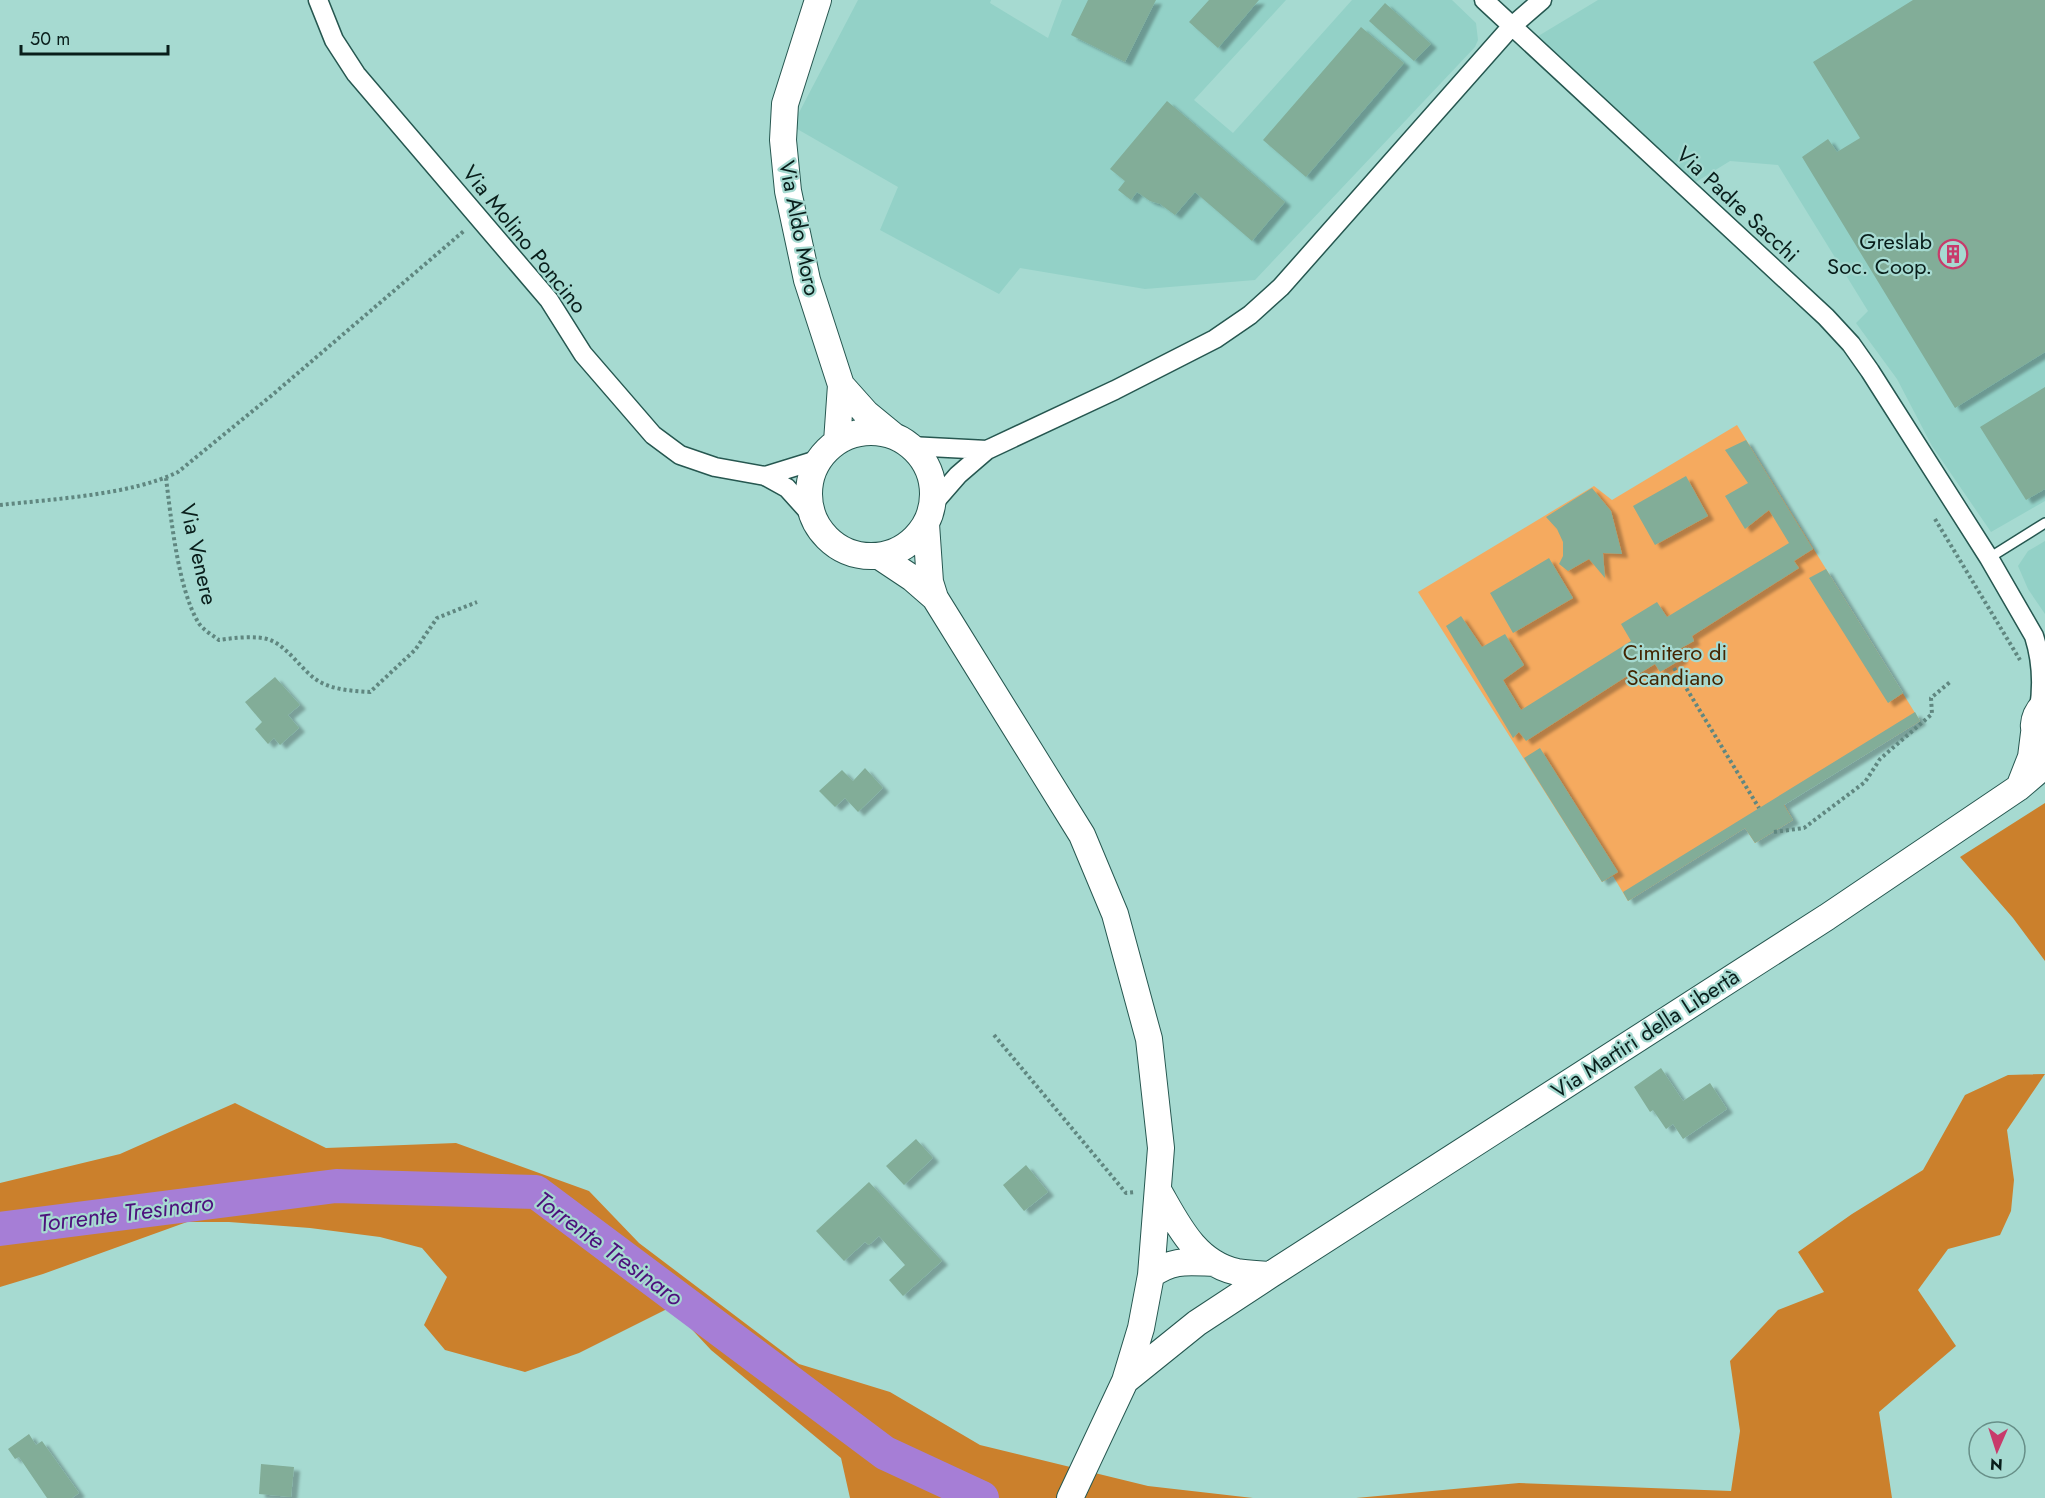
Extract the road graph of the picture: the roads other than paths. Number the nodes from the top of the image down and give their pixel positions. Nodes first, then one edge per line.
1 (318, 0) edge
2 (818, 0) edge
3 (1484, 0) edge
4 (1542, 0) edge
5 (1511, 27) junction
6 (841, 385) junction
7 (902, 441) junction
8 (987, 450) junction
9 (829, 451) junction
10 (765, 476) junction
11 (929, 514) junction
12 (815, 519) junction
13 (2045, 523) edge
14 (879, 556) junction
15 (1989, 558) junction
16 (935, 598) junction
17 (2043, 660) edge
18 (2041, 723) edge
19 (2045, 765) edge
20 (2018, 788) junction
21 (1158, 1190) junction
22 (1215, 1263) junction
23 (1151, 1275) junction
24 (1270, 1275) junction
25 (1125, 1381) junction
26 (1072, 1493) edge

1 - 10 street, Via Molino Poncino
2 - 6 main road, Via Aldo Moro
3 - 5 street, Via Padre Sacchi
4 - 5 street
5 - 8 street
5 - 15 street, Via Padre Sacchi
6 - 7 main road, Via Aldo Moro
6 - 9 main road, Via Aldo Moro
7 - 8 street
7 - 9 main road
7 - 11 main road
8 - 11 street
9 - 10 street, Via Molino Poncino
9 - 12 main road
10 - 12 street, Via Molino Poncino
11 - 14 main road
11 - 16 main road
12 - 14 main road
13 - 15 lane
14 - 16 main road
15 - 17 street, Via Padre Sacchi
16 - 21 main road
17 - 18 street, Via Padre Sacchi
18 - 20 main road
19 - 20 main road, Via Martiri della Libertà
20 - 24 main road, Via Martiri della Libertà
21 - 22 main road
21 - 23 main road
22 - 23 main road
22 - 24 main road
23 - 25 main road
24 - 25 main road, Via Martiri della Libertà
25 - 26 main road

